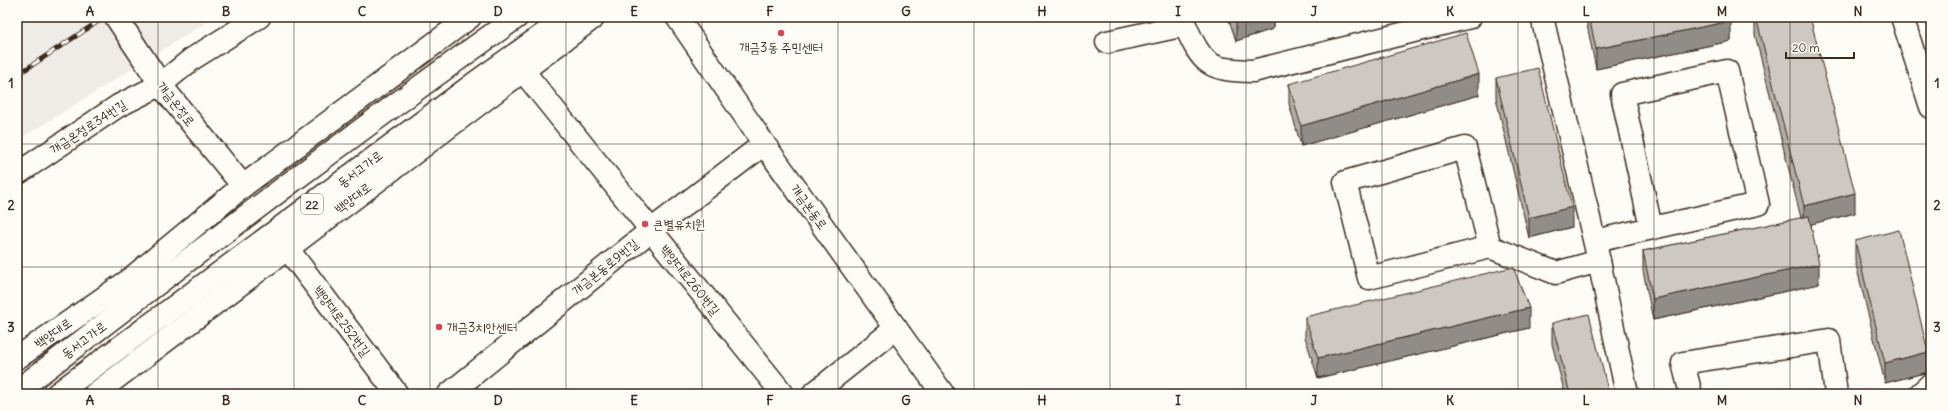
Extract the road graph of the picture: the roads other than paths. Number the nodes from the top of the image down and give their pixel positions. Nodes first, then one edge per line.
1 (116, 17) edge
2 (259, 17) edge
3 (470, 17) edge
4 (517, 17) edge
5 (568, 17) edge
6 (594, 17) edge
7 (677, 17) edge
8 (1470, 17) edge
9 (1542, 17) edge
10 (1902, 17) edge
11 (1106, 42) dead end
12 (522, 71) junction
13 (157, 79) junction
14 (1931, 107) edge
15 (764, 144) junction
16 (17, 174) edge
17 (243, 186) junction
18 (1651, 228) junction
19 (650, 231) junction
20 (1490, 247) junction
21 (287, 248) junction
22 (1597, 251) junction
23 (896, 328) junction
24 (17, 358) edge
25 (1931, 384) edge
26 (17, 391) edge
27 (57, 394) edge
28 (95, 394) edge
29 (398, 394) edge
30 (449, 394) edge
31 (783, 394) edge
32 (813, 394) edge
33 (943, 394) edge
34 (1627, 394) edge
35 (1691, 394) edge
36 (1836, 394) edge
37 (1920, 394) edge

1 - 13 main road, 개금온정로
2 - 13 main road, 개금온정로34번길
3 - 17 main road, 백양대로
4 - 26 main road, 동서고가로 / 22
5 - 27 main road, 동서고가로 / 22
6 - 12 main road, 백양대로
7 - 15 main road, 개금본동로
8 - 11 main road
9 - 22 main road
10 - 14 main road
12 - 19 main road, 백양대로260번길
12 - 21 main road, 백양대로
13 - 16 main road, 개금온정로34번길
13 - 17 main road, 개금온정로
15 - 19 main road, 개금본동로9번길
15 - 23 main road, 개금본동로
17 - 24 main road, 백양대로
18 - 18 main road
18 - 22 main road
19 - 30 main road, 개금본동로9번길
19 - 31 main road, 백양대로260번길
20 - 20 main road
20 - 22 main road
21 - 28 main road, 백양대로
21 - 29 main road, 백양대로252번길
22 - 34 main road
23 - 32 main road
23 - 33 main road, 개금본동로
25 - 37 main road
35 - 36 main road

